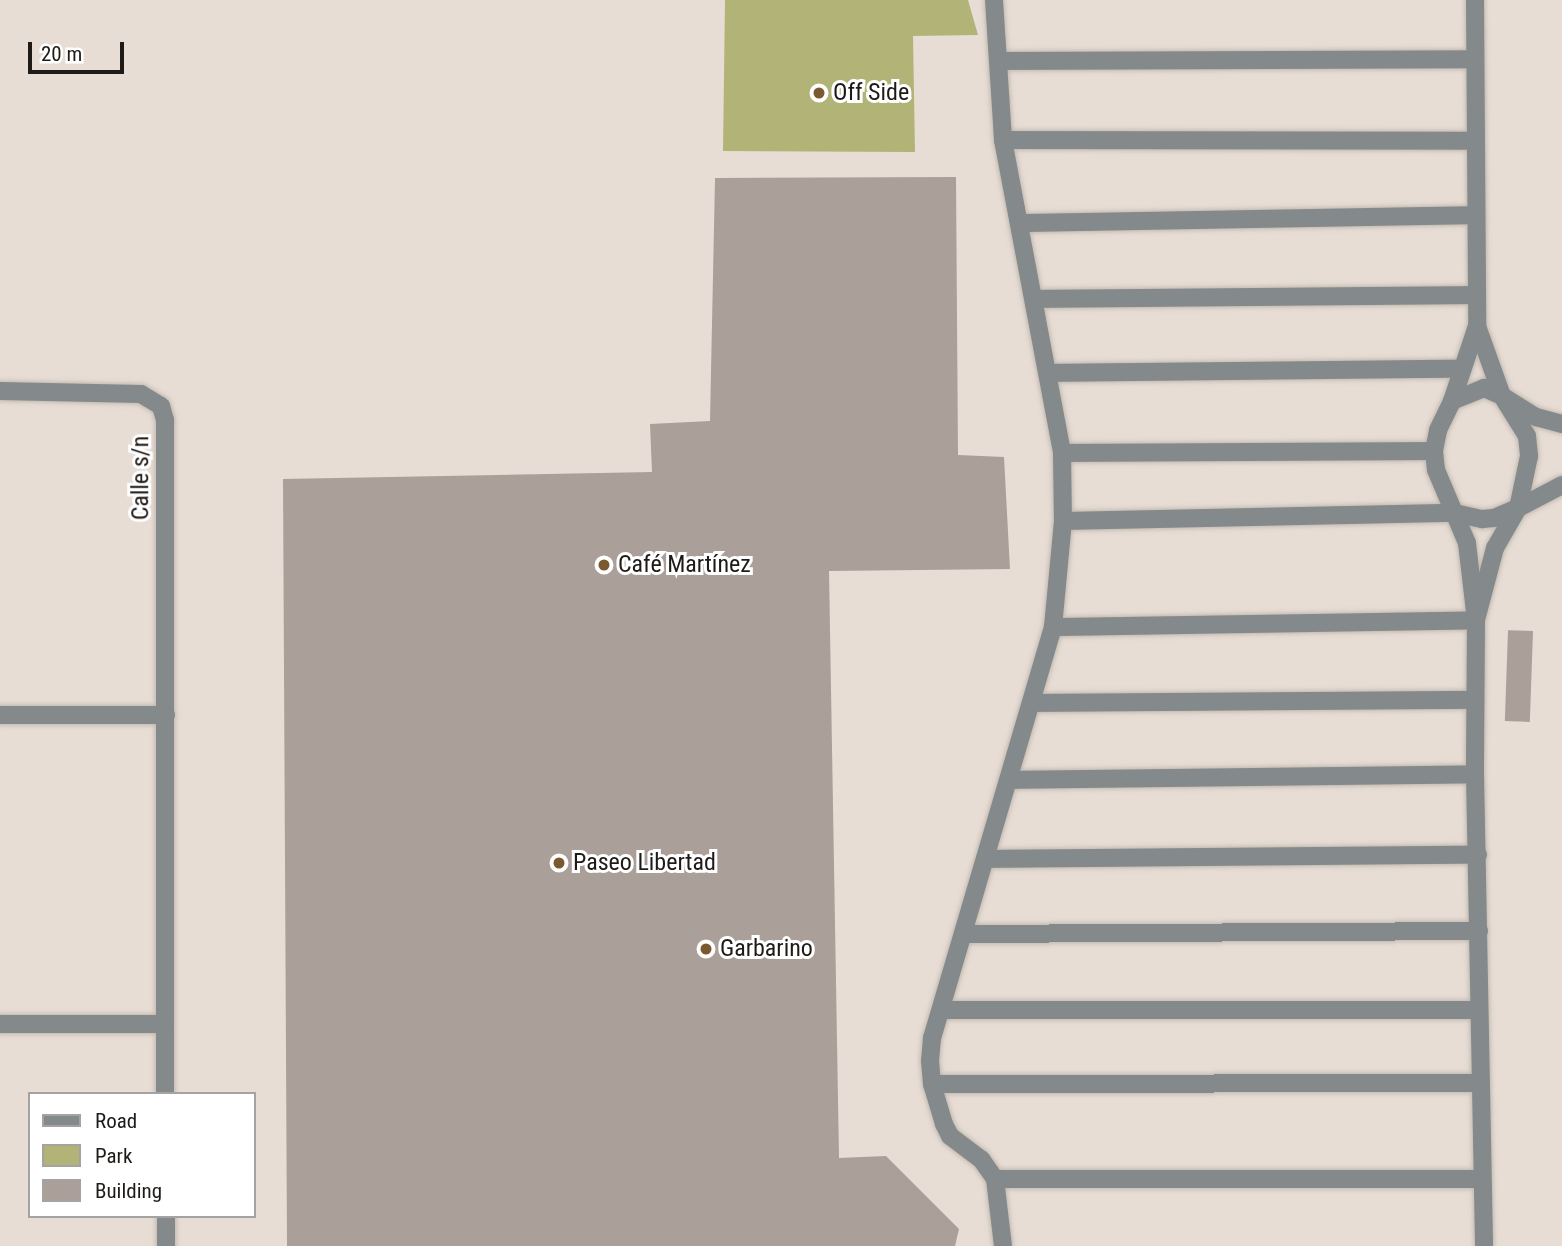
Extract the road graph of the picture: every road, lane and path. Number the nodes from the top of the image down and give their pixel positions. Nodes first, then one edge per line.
1 (994, 0) edge
2 (1475, 0) edge
3 (1475, 59) junction
4 (999, 61) junction
5 (1003, 140) junction
6 (1475, 141) junction
7 (1474, 215) junction
8 (1020, 223) junction
9 (1474, 295) junction
10 (1034, 299) junction
11 (1477, 326) junction
12 (1462, 369) junction
13 (1049, 373) junction
14 (0, 391) edge
15 (1502, 396) junction
16 (1452, 401) junction
17 (1562, 424) edge
18 (1434, 451) junction
19 (1062, 453) junction
20 (1562, 485) edge
21 (1518, 508) junction
22 (1455, 513) junction
23 (1063, 521) junction
24 (1476, 620) junction
25 (1053, 627) junction
26 (1474, 699) junction
27 (1033, 703) junction
28 (0, 715) edge
29 (166, 715) junction
30 (1475, 774) junction
31 (1009, 780) junction
32 (1478, 855) junction
33 (985, 859) junction
34 (1479, 931) junction
35 (963, 934) junction
36 (940, 1010) junction
37 (1478, 1010) junction
38 (0, 1024) edge
39 (164, 1024) junction
40 (1479, 1083) junction
41 (932, 1084) junction
42 (165, 1092) edge
43 (995, 1179) junction
44 (1482, 1179) junction
45 (166, 1218) edge
46 (166, 1246) edge
47 (1003, 1246) edge
48 (1483, 1246) edge

1 - 4 street
2 - 3 street
3 - 4 street
3 - 6 street
4 - 5 street
5 - 6 street
5 - 8 street
6 - 7 street
7 - 8 street
7 - 9 street
8 - 10 street
9 - 10 street
9 - 11 street
10 - 13 street
11 - 12 street
11 - 15 street
12 - 13 street
12 - 16 street
13 - 19 street
14 - 29 street, Calle s/n
15 - 16 street
15 - 17 street
15 - 21 street
16 - 18 street
18 - 19 street
18 - 22 street
19 - 23 street
20 - 21 street
21 - 22 street
21 - 24 street
22 - 23 street
22 - 24 street
23 - 25 street
24 - 25 street
24 - 26 street
25 - 27 street
26 - 27 street
26 - 30 street
27 - 31 street
28 - 29 street
29 - 39 street, Calle s/n
30 - 31 street
30 - 32 street
31 - 33 street
32 - 33 street
32 - 34 street
33 - 35 street
34 - 35 street
34 - 37 street
35 - 36 street
36 - 37 street
36 - 41 street
37 - 40 street
38 - 39 street
39 - 42 street, Calle s/n
40 - 41 street
40 - 44 street
41 - 43 street
43 - 44 street
43 - 47 street
44 - 48 street
45 - 46 street

